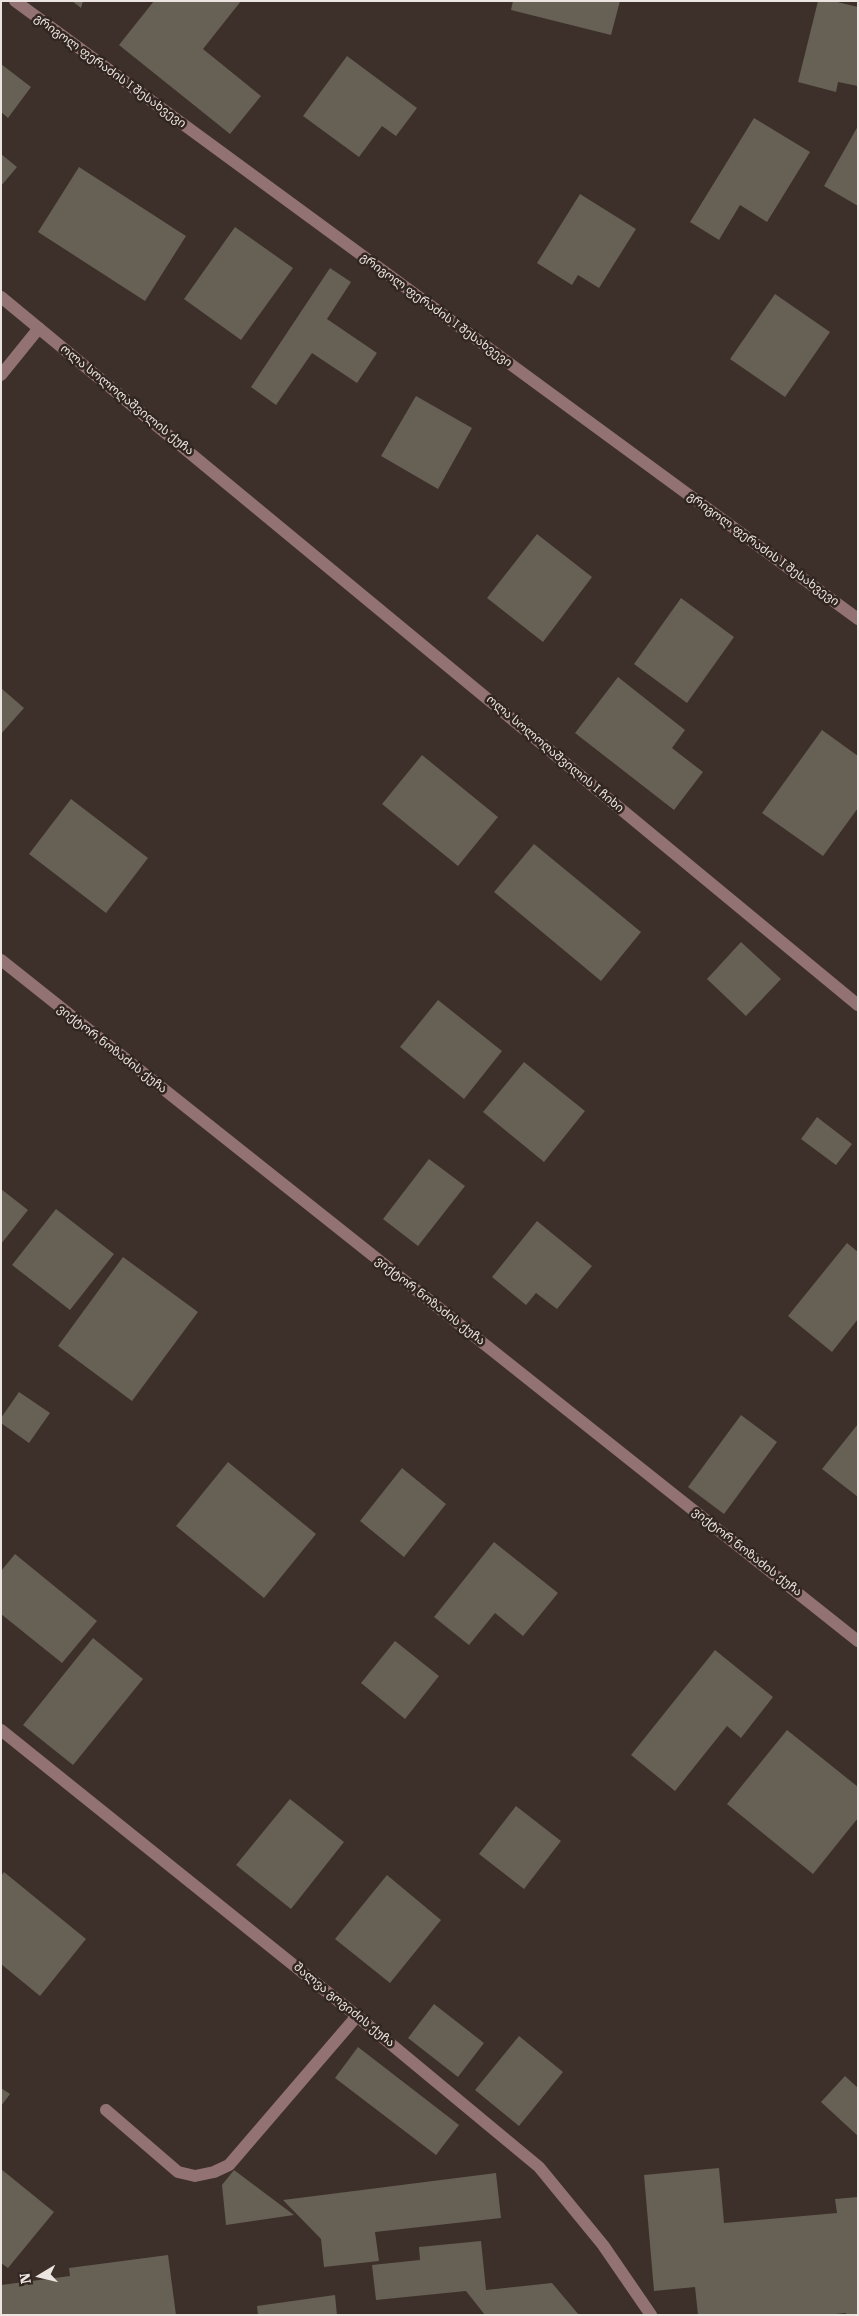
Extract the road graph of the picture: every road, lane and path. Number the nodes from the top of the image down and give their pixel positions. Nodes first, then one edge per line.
1 (15, 1) edge
2 (1, 297) edge
3 (39, 328) junction
4 (1, 375) edge
5 (252, 504) joint
6 (858, 619) edge
7 (1, 960) edge
8 (858, 1005) edge
9 (858, 1641) edge
10 (1, 1730) edge
11 (358, 2016) junction
12 (106, 2110) dead end
13 (651, 2315) edge

1 - 6 street, გრიგოლ ფერაძის I შესახვევი
2 - 3 street, ოლა სოლოღაშვილის ქუჩა
3 - 4 street
3 - 5 street, ოლა სოლოღაშვილის ქუჩა
5 - 8 street, ოლა სოლოღაშვილის I ჩიხი
7 - 9 street, ვიქტორ ნოზაძის ქუჩა
10 - 11 street, შალვა გოგიძის ქუჩა
11 - 12 street
11 - 13 street, შალვა გოგიძის ქუჩა

